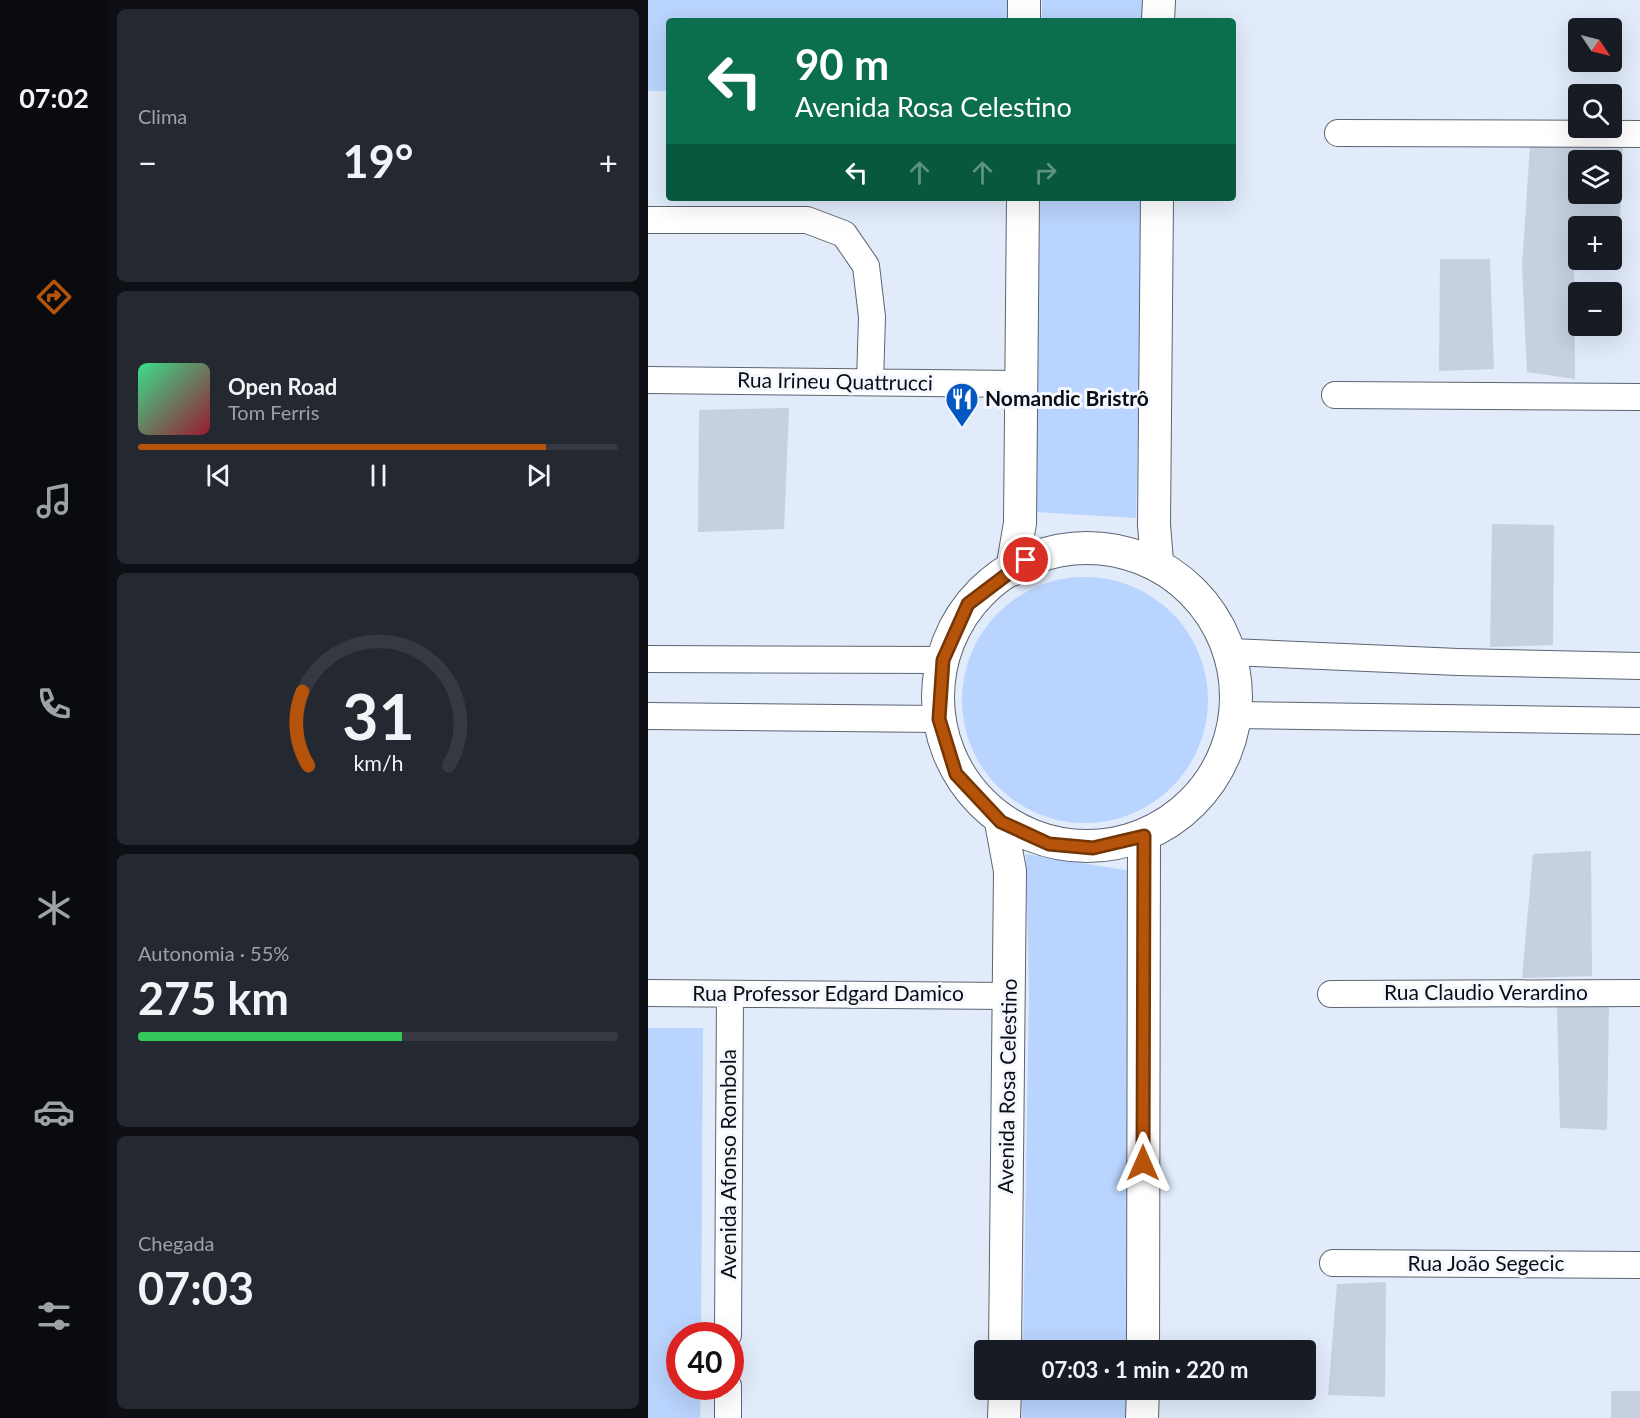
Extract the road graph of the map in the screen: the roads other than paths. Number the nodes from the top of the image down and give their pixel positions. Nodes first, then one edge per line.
1 (1024, 0) edge
2 (1159, 0) edge
3 (1024, 18) edge
4 (1158, 18) edge
5 (1338, 133) dead end
6 (1640, 135) edge
7 (1023, 201) edge
8 (1157, 201) edge
9 (648, 220) edge
10 (648, 380) edge
11 (870, 382) junction
12 (1022, 384) junction
13 (1335, 395) dead end
14 (1640, 397) edge
15 (1157, 561) junction
16 (1012, 570) junction
17 (1230, 652) junction
18 (648, 659) edge
19 (943, 660) junction
20 (1640, 666) edge
21 (1234, 715) junction
22 (648, 716) edge
23 (939, 719) junction
24 (1640, 721) edge
25 (1001, 822) junction
26 (1144, 836) junction
27 (648, 993) edge
28 (1640, 993) edge
29 (730, 994) junction
30 (1331, 994) dead end
31 (1009, 996) junction
32 (1333, 1263) dead end
33 (1640, 1265) edge
34 (728, 1322) edge
35 (1005, 1340) edge
36 (1143, 1340) edge
37 (728, 1400) edge
38 (1005, 1400) edge
39 (1143, 1400) edge
40 (728, 1418) edge
41 (1004, 1418) edge
42 (1142, 1418) edge

1 - 3 street
2 - 4 street
5 - 6 street
7 - 12 street
8 - 15 street
9 - 11 street
10 - 11 street, Rua Irineu Quattrucci
11 - 12 street, Rua Irineu Quattrucci
12 - 16 street
13 - 14 street
15 - 16 street
15 - 17 street
16 - 19 street
17 - 20 street
17 - 21 street
18 - 19 street
19 - 23 street
21 - 24 street
21 - 26 street
22 - 23 street
23 - 25 street
25 - 26 street
25 - 31 street, Avenida Rosa Celestino
26 - 36 street
27 - 29 street, Rua Professor Edgard Damico
28 - 30 street, Rua Claudio Verardino
29 - 31 street, Rua Professor Edgard Damico
29 - 34 street, Avenida Afonso Rombola
31 - 35 street, Avenida Rosa Celestino
32 - 33 street, Rua João Segecic
37 - 40 street
38 - 41 street
39 - 42 street

